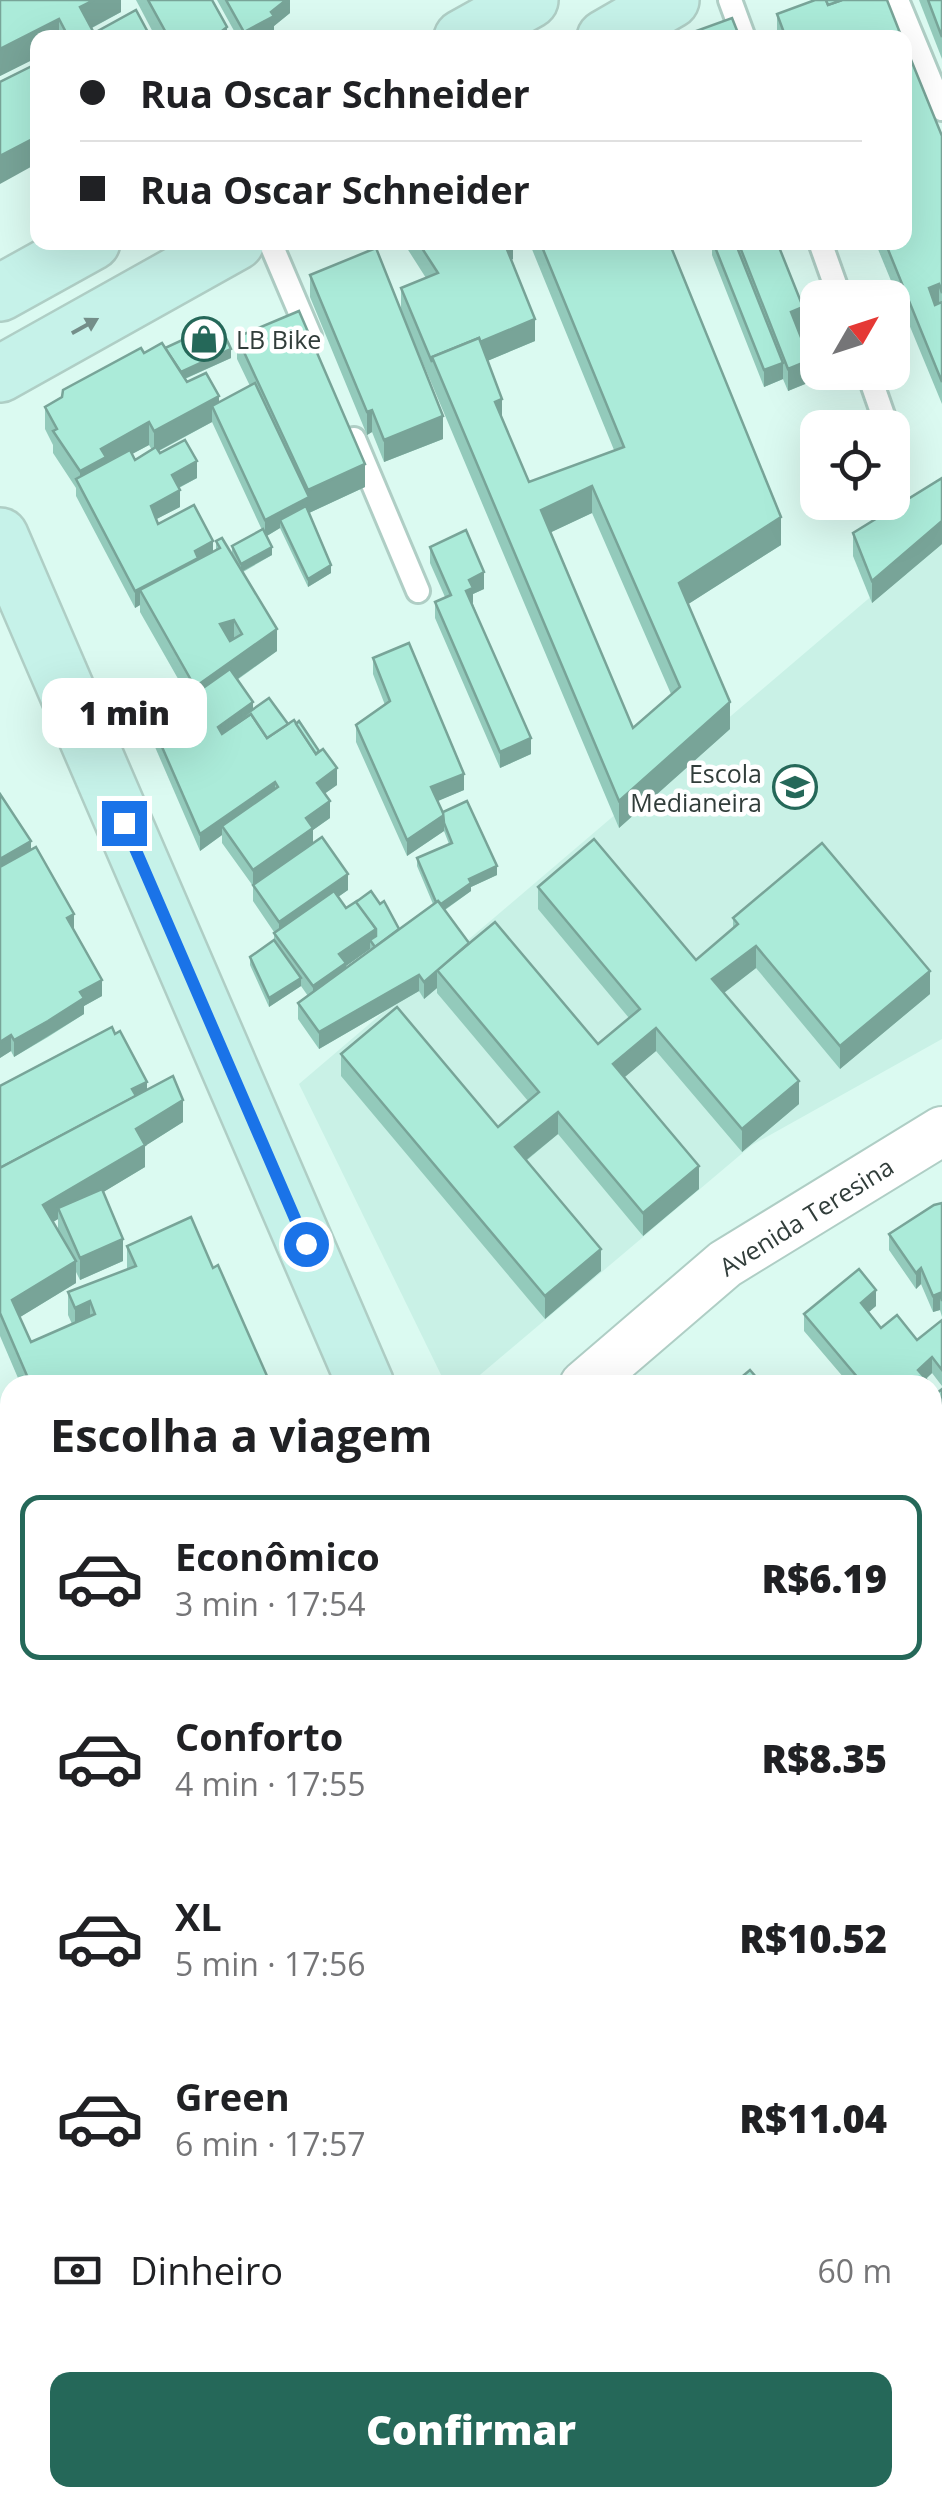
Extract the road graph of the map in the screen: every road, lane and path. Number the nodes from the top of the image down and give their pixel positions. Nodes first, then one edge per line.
1 (530, 0) edge
2 (672, 0) edge
3 (730, 0) edge
4 (897, 0) edge
5 (476, 30) edge
6 (619, 30) edge
7 (741, 30) edge
8 (909, 30) edge
9 (912, 36) edge
10 (942, 109) edge
11 (78, 250) edge
12 (222, 250) edge
13 (273, 250) edge
14 (823, 250) edge
15 (834, 280) edge
16 (0, 293) edge
17 (316, 352) edge
18 (0, 374) edge
19 (348, 426) edge
20 (0, 536) edge
21 (418, 590) dead end
22 (942, 1131) edge
23 (362, 1375) edge
24 (596, 1375) edge

1 - 5 street
2 - 6 street
3 - 7 lane
4 - 8 lane
9 - 10 lane
11 - 16 street
18 -> 12 street
13 - 17 lane
14 - 15 lane
19 - 21 lane
20 - 23 street
22 - 24 street, Avenida Teresina

